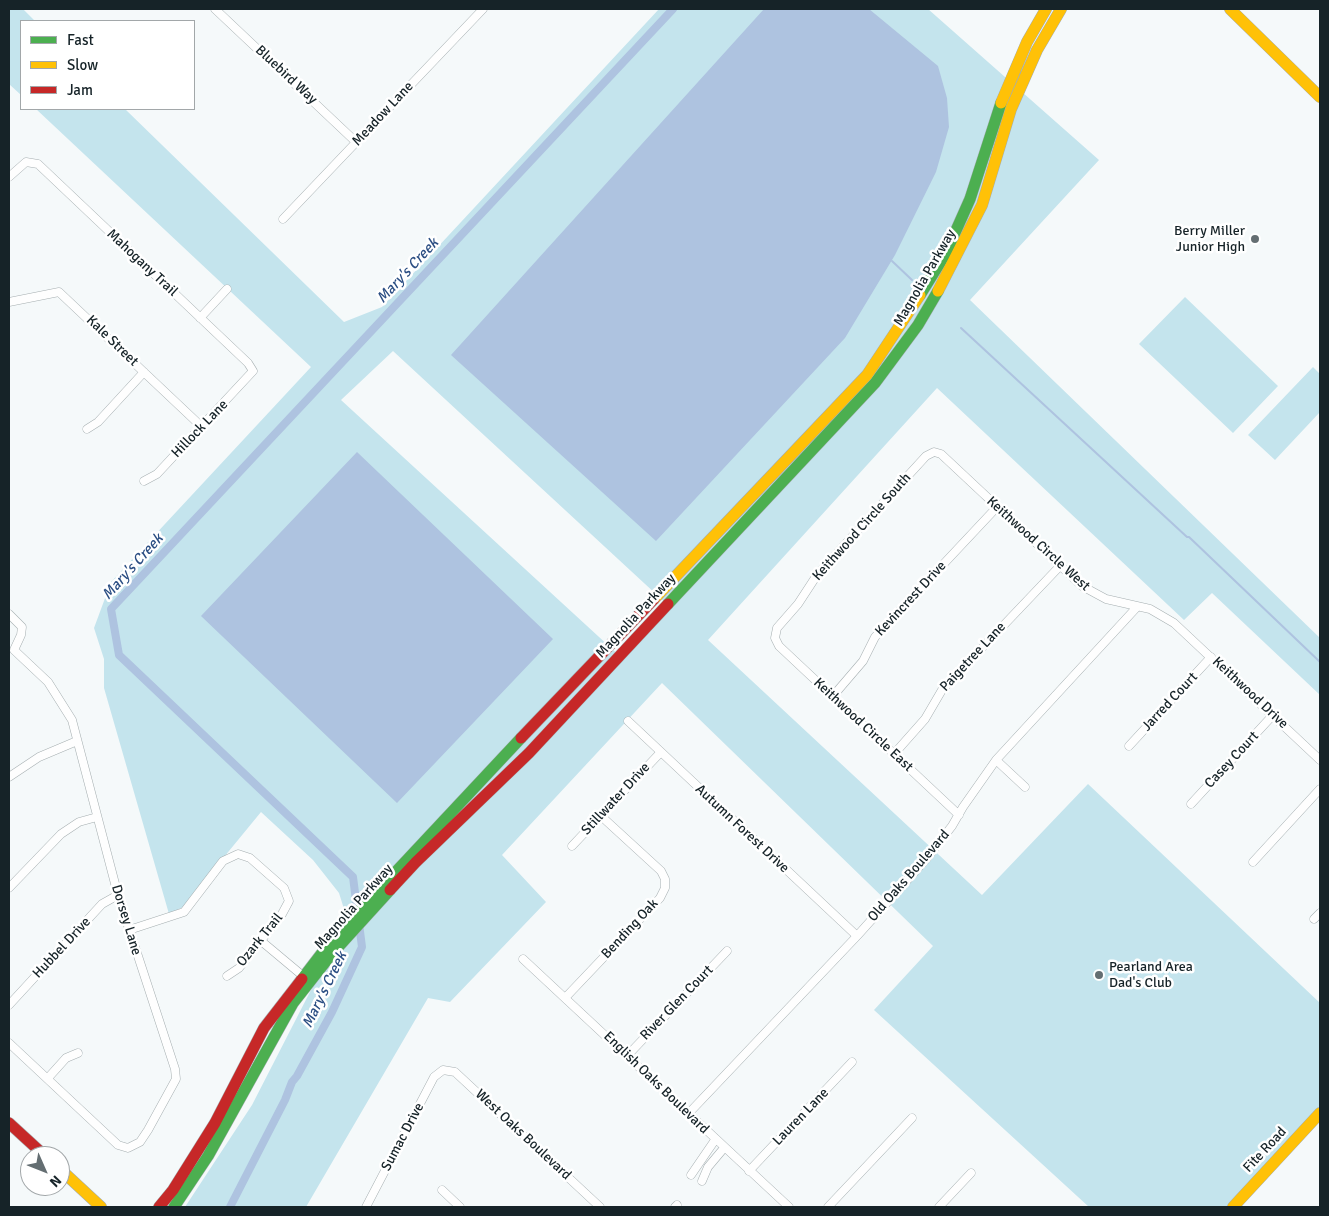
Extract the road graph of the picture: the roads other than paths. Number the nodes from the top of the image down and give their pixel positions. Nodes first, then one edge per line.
1 (215, 9) edge
2 (1046, 9) edge
3 (1061, 9) edge
4 (1230, 9) edge
5 (478, 10) edge
6 (1320, 97) edge
7 (356, 142) junction
8 (9, 177) edge
9 (283, 219) dead end
10 (954, 236) junction
11 (964, 242) junction
12 (226, 289) dead end
13 (9, 302) edge
14 (200, 318) junction
15 (879, 368) junction
16 (253, 371) joint
17 (144, 372) junction
18 (202, 427) junction
19 (87, 429) dead end
20 (936, 452) joint
21 (144, 482) dead end
22 (997, 507) junction
23 (1060, 566) junction
24 (668, 583) junction
25 (678, 593) junction
26 (1137, 607) junction
27 (9, 614) edge
28 (1179, 627) joint
29 (775, 632) joint
30 (11, 652) edge
31 (1211, 657) junction
32 (579, 676) junction
33 (590, 687) junction
34 (833, 696) junction
35 (1273, 716) junction
36 (628, 721) dead end
37 (77, 741) junction
38 (1129, 746) dead end
39 (660, 753) junction
40 (894, 754) junction
41 (996, 760) junction
42 (1320, 760) edge
43 (9, 777) edge
44 (1025, 787) dead end
45 (1320, 788) edge
46 (1191, 804) dead end
47 (959, 815) junction
48 (601, 816) junction
49 (97, 817) junction
50 (572, 846) dead end
51 (1253, 862) dead end
52 (393, 880) junction
53 (9, 888) edge
54 (118, 895) junction
55 (1320, 912) edge
56 (1314, 919) dead end
57 (129, 930) junction
58 (857, 936) junction
59 (260, 940) junction
60 (336, 942) junction
61 (727, 951) dead end
62 (523, 959) dead end
63 (227, 976) dead end
64 (303, 976) junction
65 (565, 998) junction
66 (9, 1005) edge
67 (9, 1043) edge
68 (78, 1053) dead end
69 (627, 1056) junction
70 (852, 1062) dead end
71 (443, 1070) joint
72 (48, 1078) junction
73 (1320, 1113) edge
74 (688, 1114) junction
75 (912, 1118) dead end
76 (9, 1123) edge
77 (715, 1140) junction
78 (34, 1146) edge
79 (724, 1148) junction
80 (749, 1171) junction
81 (971, 1173) dead end
82 (691, 1175) dead end
83 (70, 1178) edge
84 (702, 1181) dead end
85 (442, 1190) dead end
86 (101, 1207) edge
87 (159, 1207) edge
88 (174, 1207) edge
89 (366, 1207) edge
90 (460, 1207) edge
91 (600, 1207) edge
92 (789, 1207) edge
93 (828, 1207) edge
94 (939, 1207) edge
95 (1233, 1207) edge

1 - 7 street, Bluebird Way
2 - 10 street, Magnolia Parkway
3 - 11 street, Magnolia Parkway
4 - 6 street
5 - 7 street, Meadow Lane
7 - 9 street, Meadow Lane
8 - 14 street, Mahogany Trail
10 - 11 street
10 - 15 street, Magnolia Parkway
11 - 15 street, Magnolia Parkway
12 - 14 street
13 - 17 street, Kale Street
14 - 16 street, Mahogany Trail
15 - 24 street, Magnolia Parkway
15 - 25 street, Magnolia Parkway
16 - 18 street, Hillock Lane
17 - 18 street, Kale Street
17 - 19 street
18 - 21 street, Hillock Lane
20 - 22 street, Keithwood Circle West
20 - 29 street, Keithwood Circle South
22 - 23 street, Keithwood Circle West
22 - 34 street, Kevincrest Drive
23 - 26 street, Keithwood Circle West
23 - 40 street, Paigetree Lane
24 - 25 street
24 - 32 street, Magnolia Parkway
25 - 33 street, Magnolia Parkway
26 - 28 street, Keithwood Circle West
26 - 41 street, Old Oaks Boulevard
27 - 30 street
28 - 31 street, Keithwood Drive
29 - 34 street, Keithwood Circle East
30 - 37 street, Dorsey Lane
31 - 35 street, Keithwood Drive
31 - 38 street, Jarred Court
32 - 33 street
32 - 52 street, Magnolia Parkway
33 - 52 street, Magnolia Parkway
34 - 40 street, Keithwood Circle East
35 - 42 street, Keithwood Drive
35 - 46 street, Casey Court
36 - 39 street, Autumn Forest Drive
37 - 43 street
37 - 49 street, Dorsey Lane
39 - 48 street, Stillwater Drive
39 - 58 street, Autumn Forest Drive
40 - 47 street, Keithwood Circle East
41 - 44 street
41 - 47 street, Old Oaks Boulevard
45 - 51 street
47 - 58 street, Old Oaks Boulevard
48 - 50 street, Stillwater Drive
48 - 65 street, Bending Oak
49 - 53 street
49 - 54 street, Dorsey Lane
52 - 60 street, Magnolia Parkway
54 - 57 street, Dorsey Lane
54 - 66 street, Hubbel Drive
55 - 56 street
57 - 59 street, Ozark Trail
57 - 72 street, Dorsey Lane
58 - 74 street, Old Oaks Boulevard
59 - 63 street, Ozark Trail
59 - 64 street
60 - 64 street, Magnolia Parkway
60 - 88 street, Magnolia Parkway
61 - 69 street, River Glen Court
62 - 65 street, English Oaks Boulevard
64 - 87 street, Magnolia Parkway
65 - 69 street, English Oaks Boulevard
67 - 72 street
68 - 72 street
69 - 74 street, English Oaks Boulevard
70 - 80 street, Lauren Lane
71 - 89 street, Sumac Drive
71 - 91 street, West Oaks Boulevard
73 - 95 street, Fite Road
74 - 77 street, English Oaks Boulevard
75 - 93 street
76 - 78 street
77 - 79 street, English Oaks Boulevard
77 - 82 street
79 - 80 street, English Oaks Boulevard
79 - 84 street
80 - 92 street, English Oaks Boulevard
81 - 94 street
83 - 86 street
85 - 90 street

